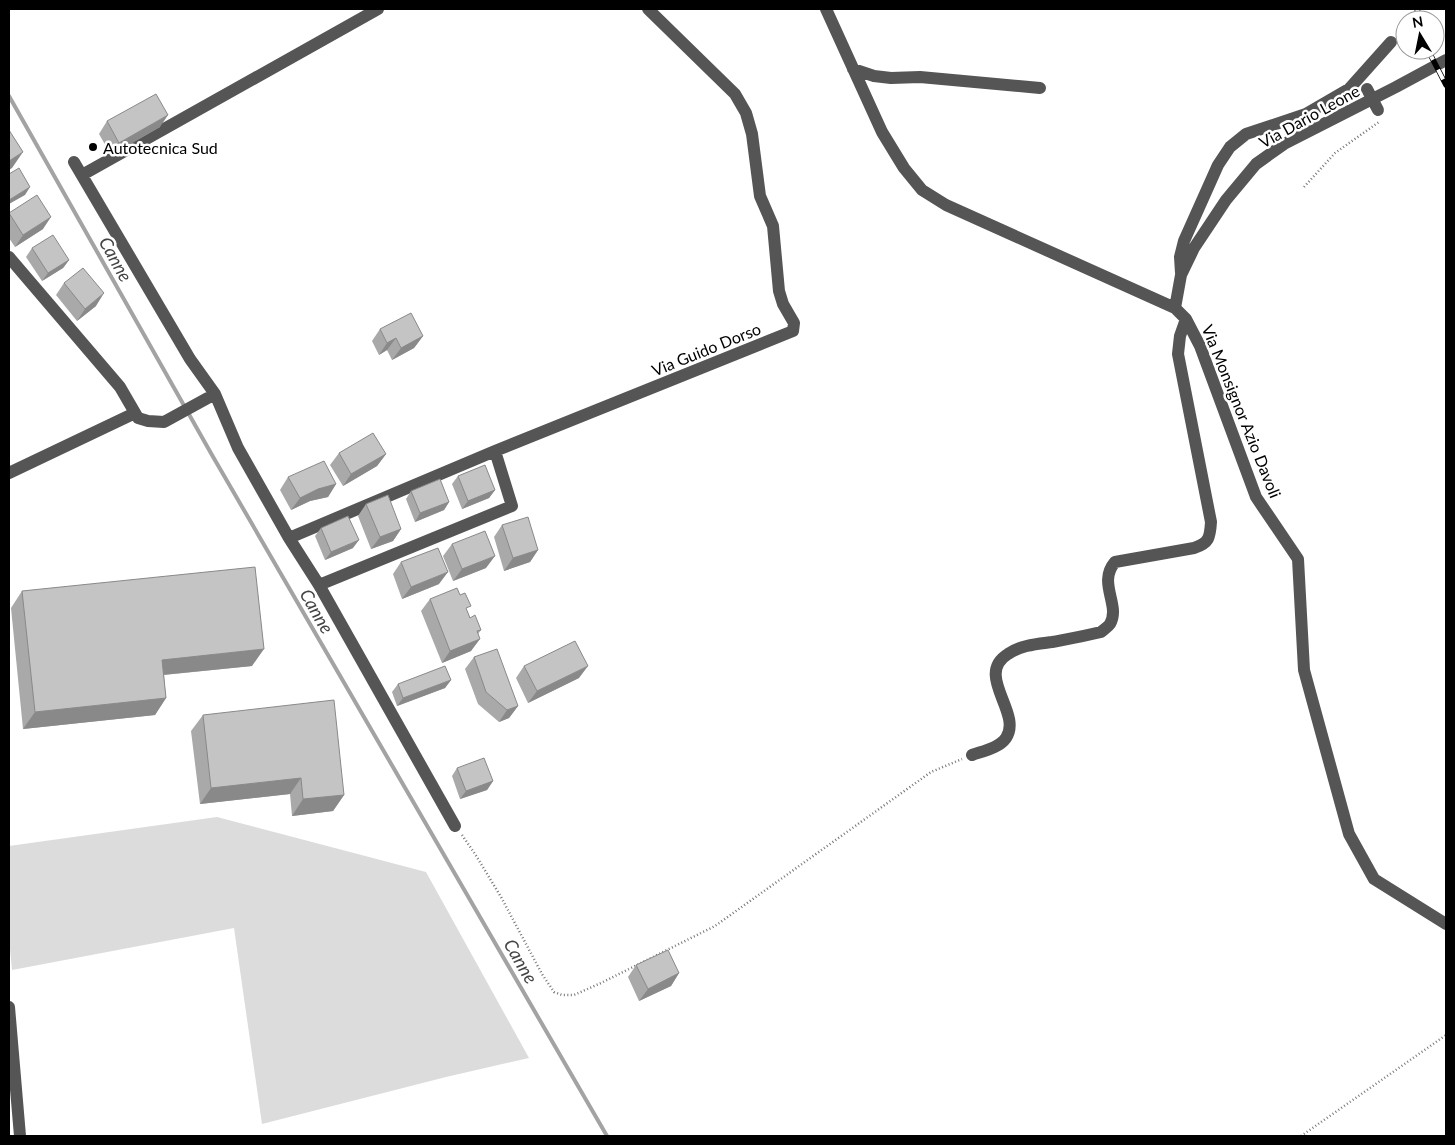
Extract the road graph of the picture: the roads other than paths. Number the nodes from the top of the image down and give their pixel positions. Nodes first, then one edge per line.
1 (378, 9) edge
2 (648, 9) edge
3 (826, 9) edge
4 (1391, 42) dead end
5 (1446, 60) edge
6 (854, 69) junction
7 (1361, 77) junction
8 (1040, 88) dead end
9 (1379, 112) road end
10 (74, 162) dead end
11 (82, 175) junction
12 (9, 257) edge
13 (1181, 275) junction
14 (1175, 308) junction
15 (1186, 319) junction
16 (215, 394) junction
17 (135, 413) junction
18 (495, 451) junction
19 (9, 473) edge
20 (289, 538) junction
21 (319, 585) junction
22 (972, 755) road end
23 (455, 826) road end
24 (1446, 924) edge
25 (9, 1007) edge
26 (20, 1136) edge

1 - 11 street
2 - 18 street, Via Guido Dorso
3 - 6 street, Via Monsignor Azio Davoli
4 - 7 street
5 - 13 street, Via Dario Leone
6 - 8 street
6 - 14 street, Via Monsignor Azio Davoli
7 - 9 street, bridge
7 - 13 street
10 - 11 street
11 - 16 street
12 - 17 street
13 - 14 street, Via Dario Leone
14 - 15 street, Via Monsignor Azio Davoli
15 - 22 street
15 - 24 street, Via Monsignor Azio Davoli
16 - 17 street
16 - 20 street
17 - 19 street
18 - 20 street, Via Guido Dorso
18 - 21 street
20 - 21 street
21 - 23 street
25 - 26 street

